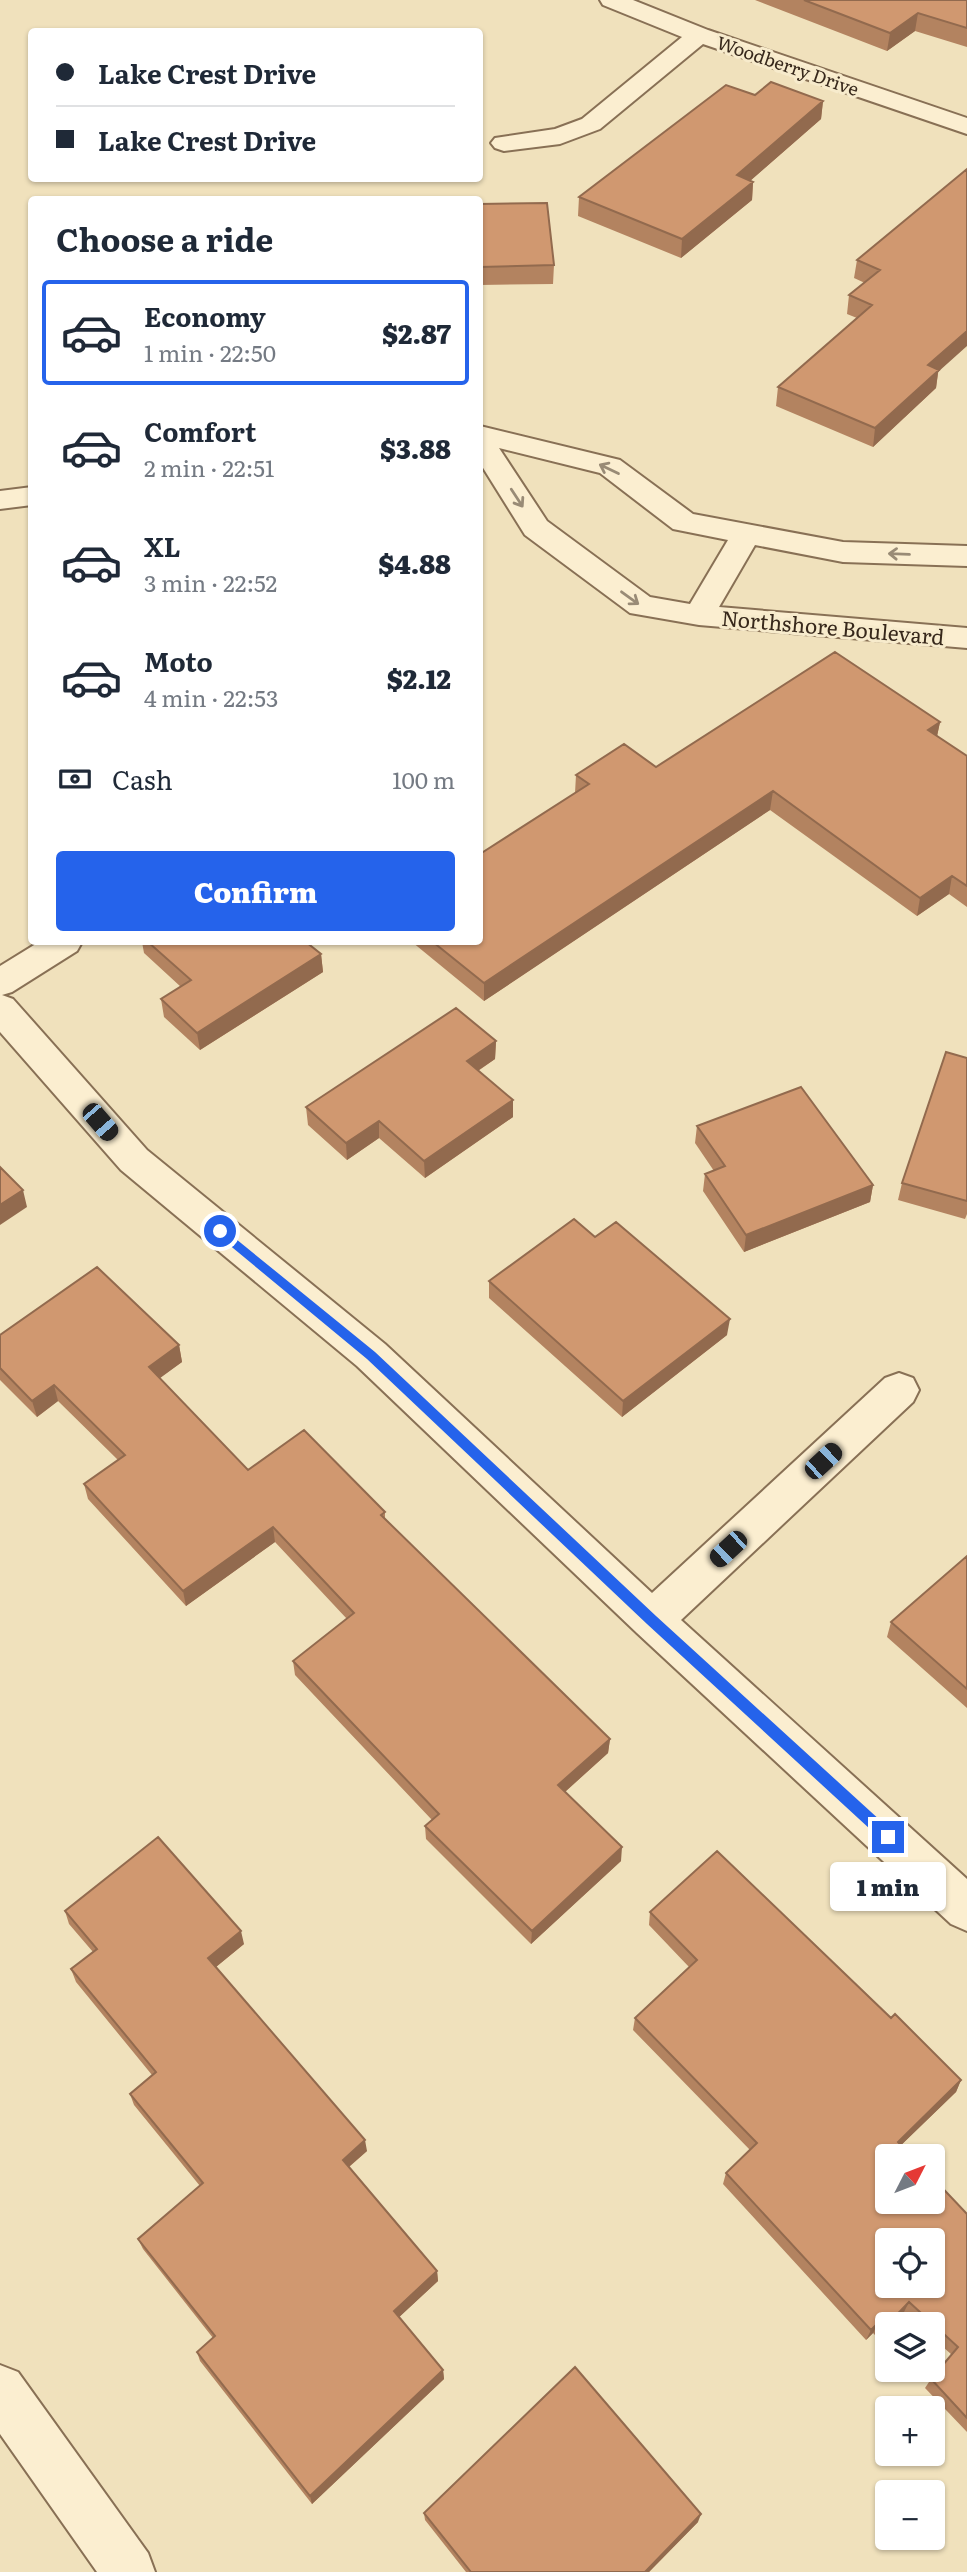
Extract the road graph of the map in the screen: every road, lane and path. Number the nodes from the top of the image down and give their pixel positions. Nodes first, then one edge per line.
1 (612, 0) edge
2 (699, 35) junction
3 (967, 126) edge
4 (504, 143) dead end
5 (483, 436) edge
6 (483, 446) edge
7 (28, 496) edge
8 (0, 500) edge
9 (746, 534) junction
10 (967, 556) edge
11 (699, 615) junction
12 (967, 638) edge
13 (60, 945) edge
14 (0, 983) edge
15 (0, 1007) edge
16 (899, 1390) dead end
17 (652, 1620) junction
18 (967, 1909) edge
19 (0, 2390) edge
20 (129, 2572) edge

1 - 2 street, Woodberry Drive
2 - 3 street, Woodberry Drive
2 - 4 street
9 -> 5 street
6 -> 11 street, Northshore Boulevard
7 - 8 street
10 -> 9 street
9 - 11 street, Northshore Boulevard
11 - 12 street, Northshore Boulevard
13 - 14 street
15 - 17 street
16 - 17 street
17 - 18 street
19 - 20 street

